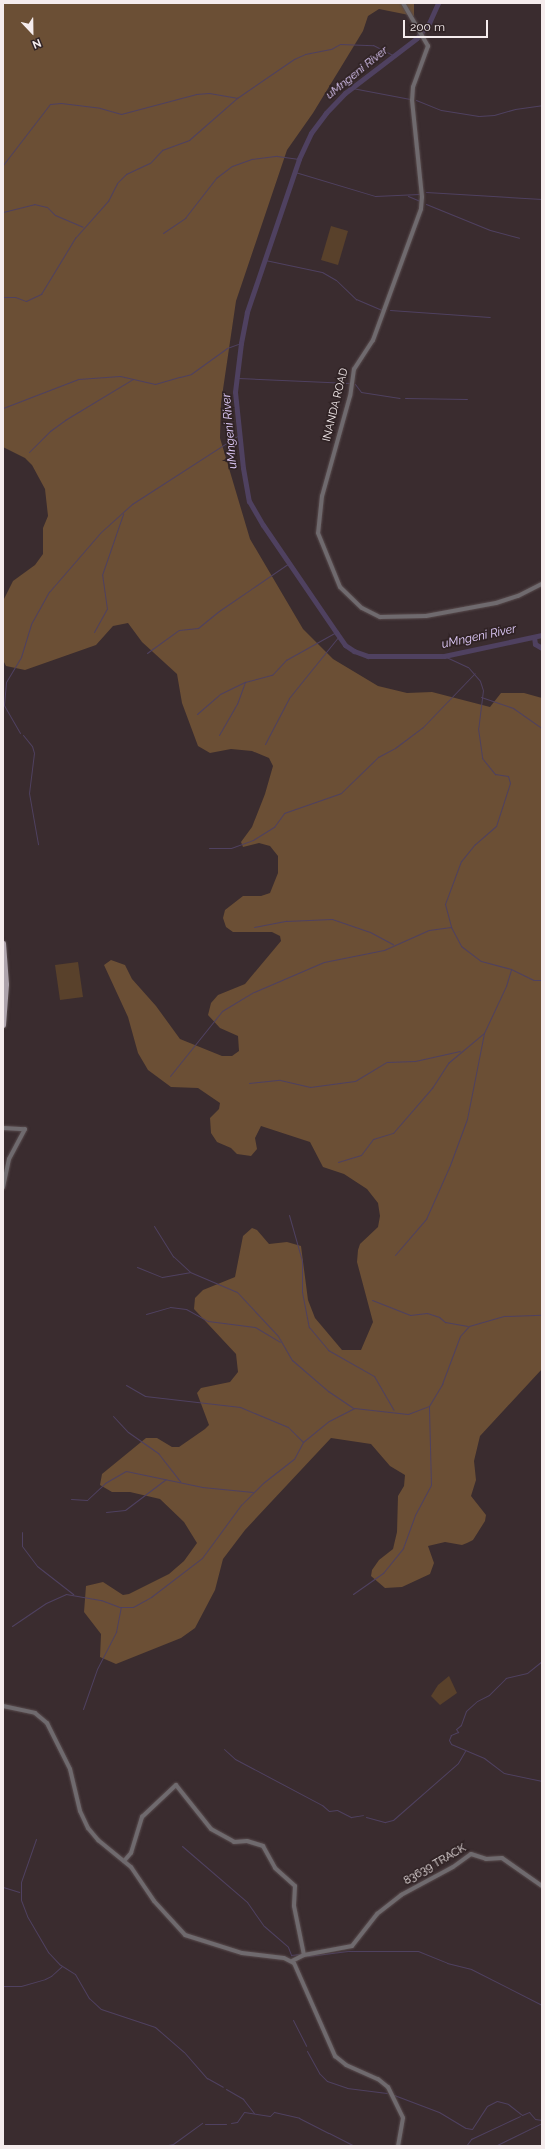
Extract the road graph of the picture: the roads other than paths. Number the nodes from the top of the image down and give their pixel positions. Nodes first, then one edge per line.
1 (403, 3) edge
2 (542, 584) edge
3 (3, 943) edge
4 (3, 1025) edge
5 (3, 1128) edge
6 (3, 1186) edge
7 (3, 1706) edge
8 (124, 1861) junction
9 (542, 1886) edge
10 (304, 1955) junction
11 (292, 1961) junction
12 (398, 2146) edge

1 - 2 street, INANDA ROAD
3 - 4 main road
5 - 6 street
7 - 8 street
8 - 10 street
8 - 11 street
9 - 10 street, 83639 TRACK
10 - 11 street
11 - 12 street

